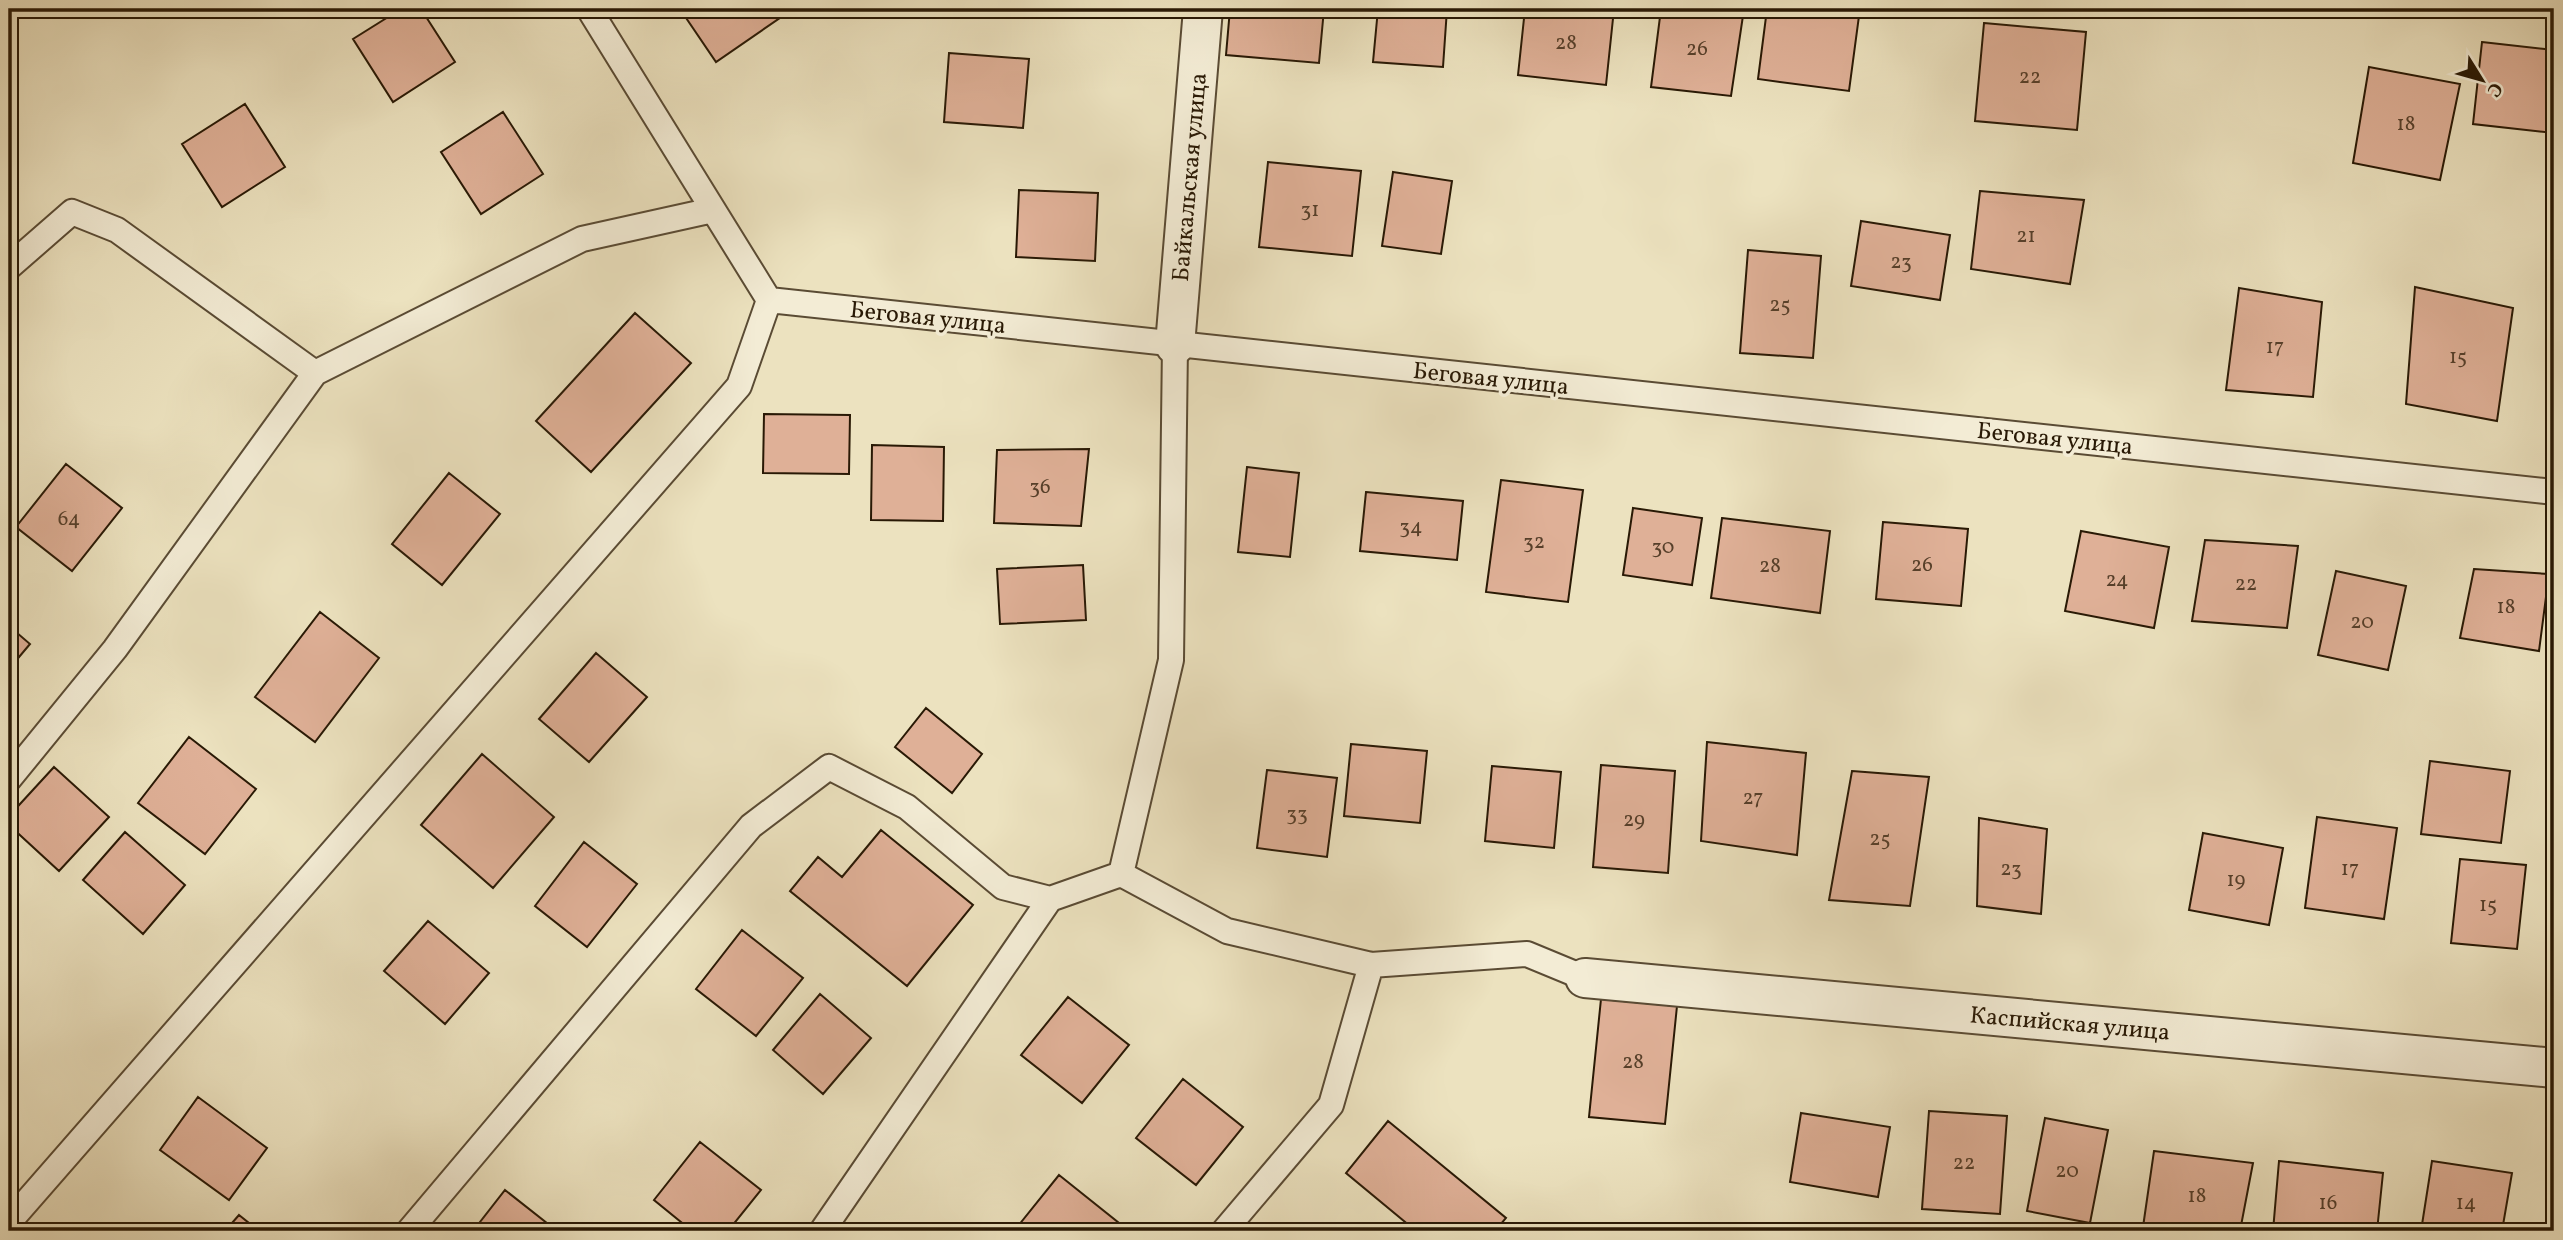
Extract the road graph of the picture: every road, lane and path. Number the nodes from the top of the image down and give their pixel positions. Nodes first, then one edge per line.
1 (589, 9) edge
2 (1203, 9) edge
3 (713, 210) junction
4 (9, 267) edge
5 (769, 300) junction
6 (1175, 345) junction
7 (315, 373) junction
8 (2554, 492) edge
9 (9, 779) edge
10 (1121, 874) junction
11 (1050, 899) junction
12 (1371, 965) junction
13 (1585, 978) joint
14 (2554, 1068) edge
15 (9, 1222) edge
16 (409, 1231) edge
17 (822, 1231) edge
18 (1224, 1231) edge

1 - 3 lane
2 - 6 street, Байкальская улица
3 - 5 lane
3 - 7 lane
4 - 7 lane
5 - 6 lane, Беговая улица
5 - 15 lane
6 - 8 lane, Беговая улица
6 - 10 lane
7 - 9 lane
10 - 11 lane
10 - 12 lane
11 - 16 lane
11 - 17 lane
12 - 13 lane
12 - 18 lane
13 - 14 street, Каспийская улица

